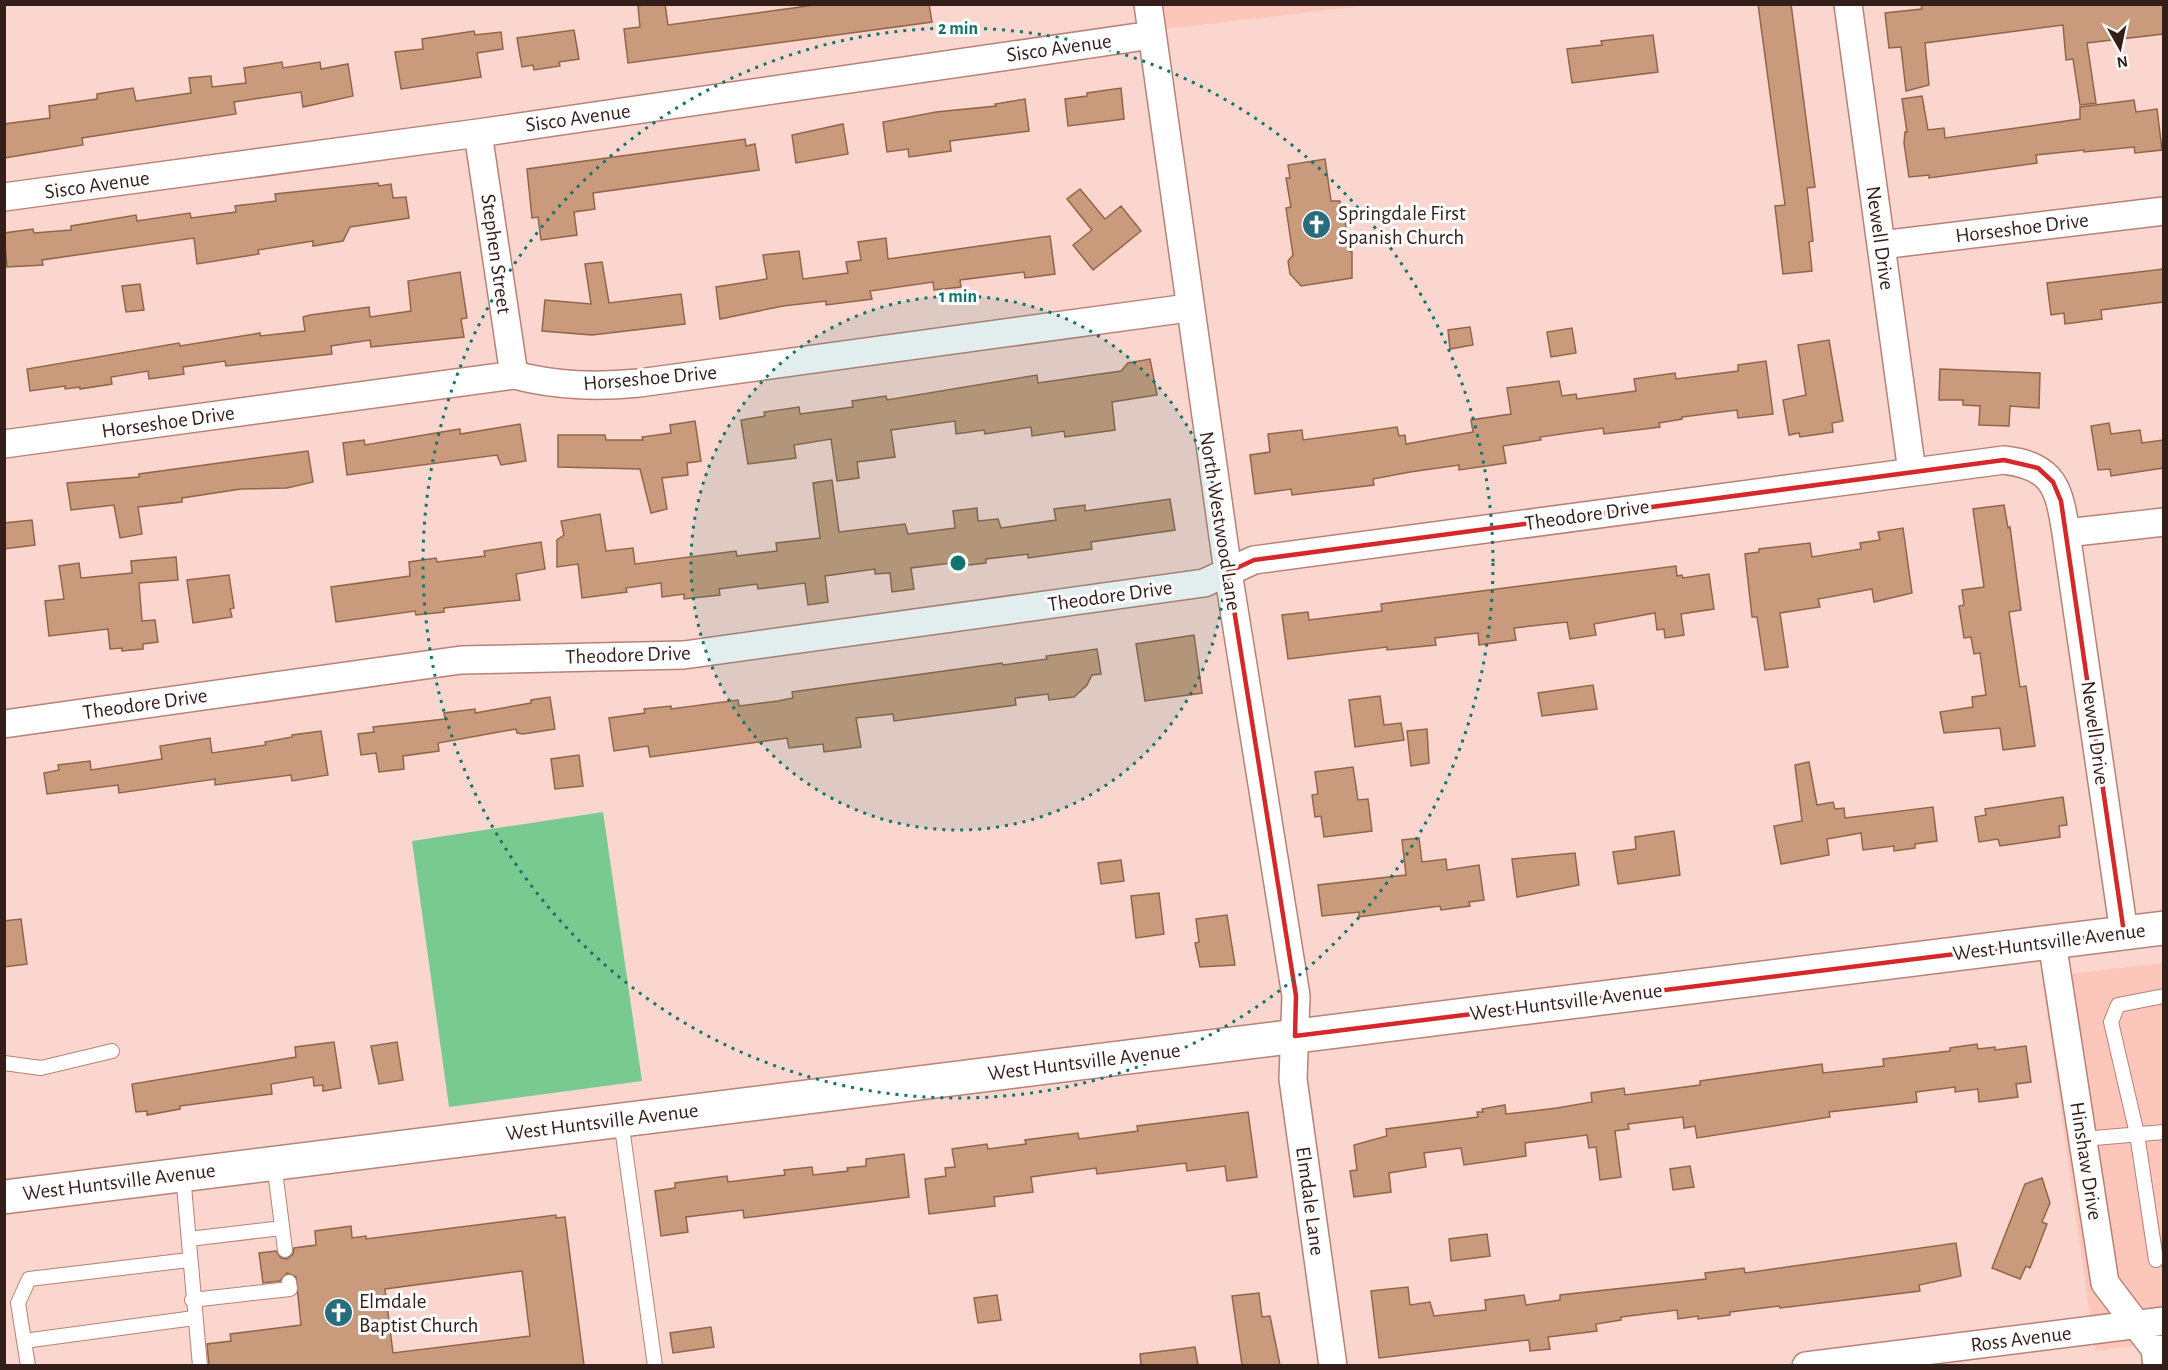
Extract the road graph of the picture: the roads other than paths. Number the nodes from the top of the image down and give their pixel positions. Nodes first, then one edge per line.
1 (1148, 4) edge
2 (1848, 4) edge
3 (1152, 35) junction
4 (478, 133) junction
5 (4, 197) edge
6 (2163, 211) edge
7 (1881, 245) junction
8 (1188, 308) junction
9 (514, 375) junction
10 (4, 444) edge
11 (1912, 472) junction
12 (2163, 522) edge
13 (2066, 533) junction
14 (1228, 572) junction
15 (4, 724) edge
16 (2163, 928) edge
17 (2124, 933) junction
18 (2052, 942) junction
19 (2163, 996) edge
20 (1294, 1036) junction
21 (112, 1051) dead end
22 (4, 1064) edge
23 (621, 1120) junction
24 (2163, 1132) edge
25 (2137, 1134) junction
26 (2083, 1139) junction
27 (274, 1163) junction
28 (183, 1175) junction
29 (4, 1197) edge
30 (282, 1228) junction
31 (189, 1239) junction
32 (285, 1250) dead end
33 (189, 1260) junction
34 (2156, 1260) dead end
35 (289, 1286) dead end
36 (192, 1300) junction
37 (194, 1318) junction
38 (2163, 1321) edge
39 (2136, 1324) junction
40 (24, 1341) junction
41 (28, 1365) edge
42 (200, 1365) edge
43 (654, 1365) edge
44 (1333, 1365) edge
45 (1806, 1365) edge
46 (2157, 1365) edge

1 - 3 street, North Westwood Lane
2 - 7 street, Newell Drive
3 - 4 street, Sisco Avenue
3 - 8 street, North Westwood Lane
4 - 5 street, Sisco Avenue
4 - 9 street, Stephen Street
6 - 7 street, Horseshoe Drive
7 - 11 street, Newell Drive
8 - 9 street, Horseshoe Drive
8 - 14 street, North Westwood Lane
9 - 10 street, Horseshoe Drive
11 - 13 street, Theodore Drive
11 - 14 street, Theodore Drive
12 - 13 street
13 - 17 street, Newell Drive
14 - 15 street, Theodore Drive
14 - 20 street, North Westwood Lane
16 - 17 main road, West Huntsville Avenue
17 - 18 main road, West Huntsville Avenue
18 - 20 main road, West Huntsville Avenue
18 - 26 street, Hinshaw Drive
19 - 25 lane
20 - 23 main road, West Huntsville Avenue
20 - 44 street, Elmdale Lane
21 - 22 lane
23 - 27 main road, West Huntsville Avenue
23 - 43 lane
24 - 25 lane
25 - 26 lane
25 - 34 lane
26 - 39 street, Hinshaw Drive
27 - 28 main road, West Huntsville Avenue
27 - 30 lane
28 - 29 main road, West Huntsville Avenue
28 - 31 lane
30 - 31 lane
30 - 32 lane
31 - 33 lane
33 - 36 lane
33 - 40 lane
35 - 36 lane
36 - 37 lane
37 - 40 lane
37 - 42 lane
38 - 39 street, Ross Avenue
39 - 45 street, Ross Avenue
39 - 46 street, Hinshaw Drive
40 - 41 lane

